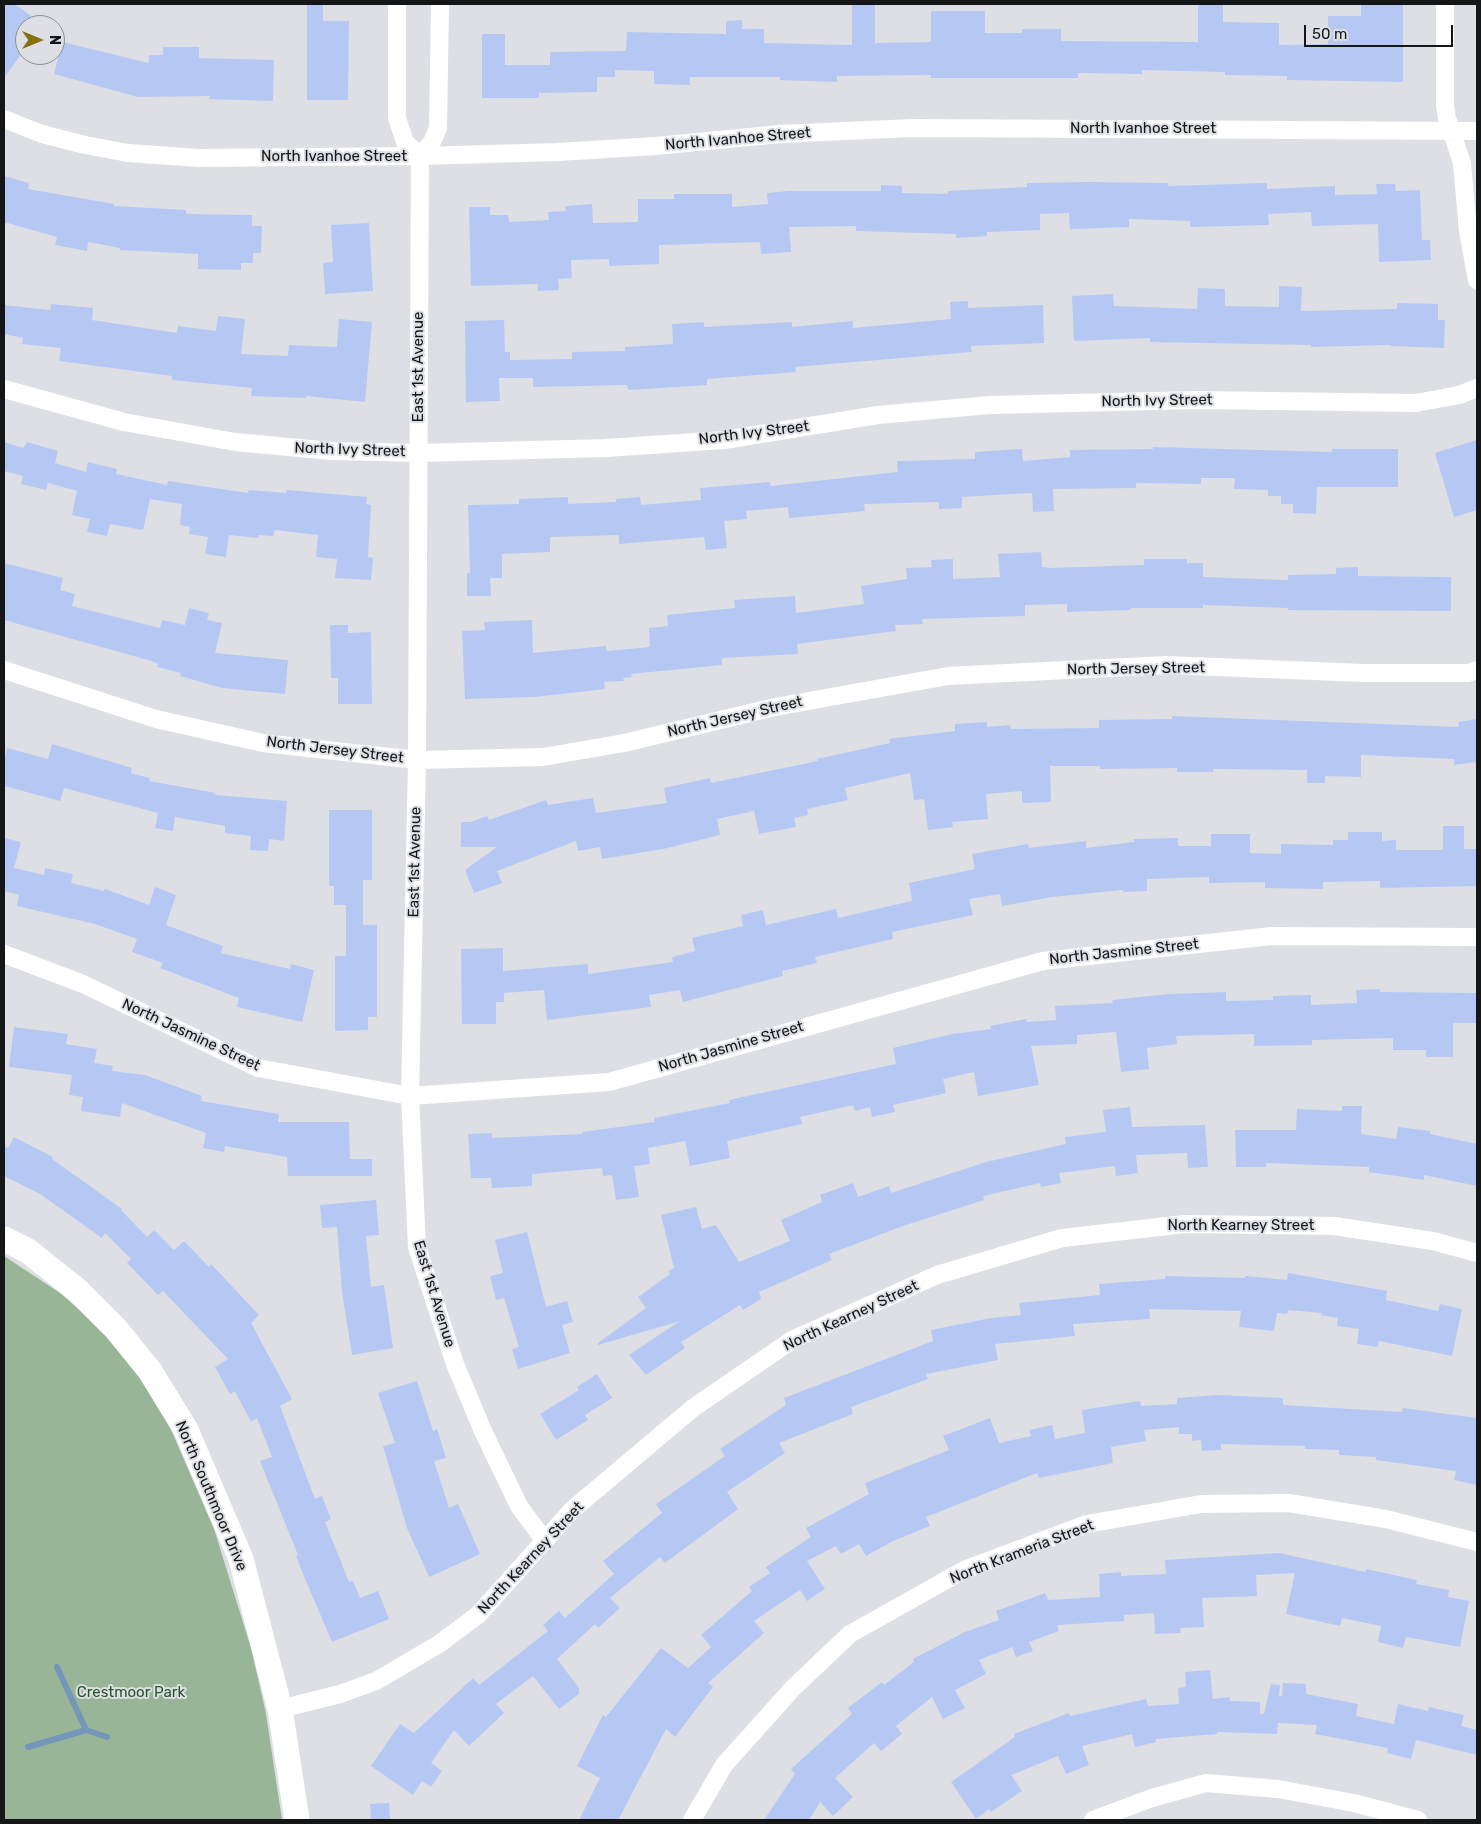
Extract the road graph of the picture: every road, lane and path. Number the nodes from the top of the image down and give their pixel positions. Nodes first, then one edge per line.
1 (397, 4) edge
2 (440, 4) edge
3 (1444, 4) edge
4 (4, 120) edge
5 (1452, 132) junction
6 (1477, 132) edge
7 (420, 156) junction
8 (1462, 163) junction
9 (1477, 280) edge
10 (1477, 388) edge
11 (4, 389) edge
12 (418, 453) junction
13 (4, 670) edge
14 (1477, 670) edge
15 (417, 760) junction
16 (1477, 937) edge
17 (4, 954) edge
18 (410, 1096) junction
19 (4, 1239) edge
20 (1477, 1253) edge
21 (544, 1540) junction
22 (1477, 1542) edge
23 (280, 1709) junction
24 (297, 1820) edge
25 (692, 1820) edge
26 (1093, 1820) edge
27 (1418, 1820) edge

1 - 7 street
2 - 7 street
3 - 5 street
4 - 7 street, North Ivanhoe Street
5 - 6 street, North Ivanhoe Street
5 - 7 street, North Ivanhoe Street
5 - 8 street
6 - 8 street
7 - 12 street, East 1st Avenue
8 - 9 street
10 - 12 street, North Ivy Street
11 - 12 street, North Ivy Street
12 - 15 street, East 1st Avenue
13 - 15 street, North Jersey Street
14 - 15 street, North Jersey Street
15 - 18 street, East 1st Avenue
16 - 18 street, North Jasmine Street
17 - 18 street, North Jasmine Street
18 - 21 street, East 1st Avenue
19 - 23 street, North Southmoor Drive
20 - 21 street, North Kearney Street
21 - 23 street, North Kearney Street
22 - 25 street, North Krameria Street
23 - 24 street, North Southmoor Drive
26 - 27 street

